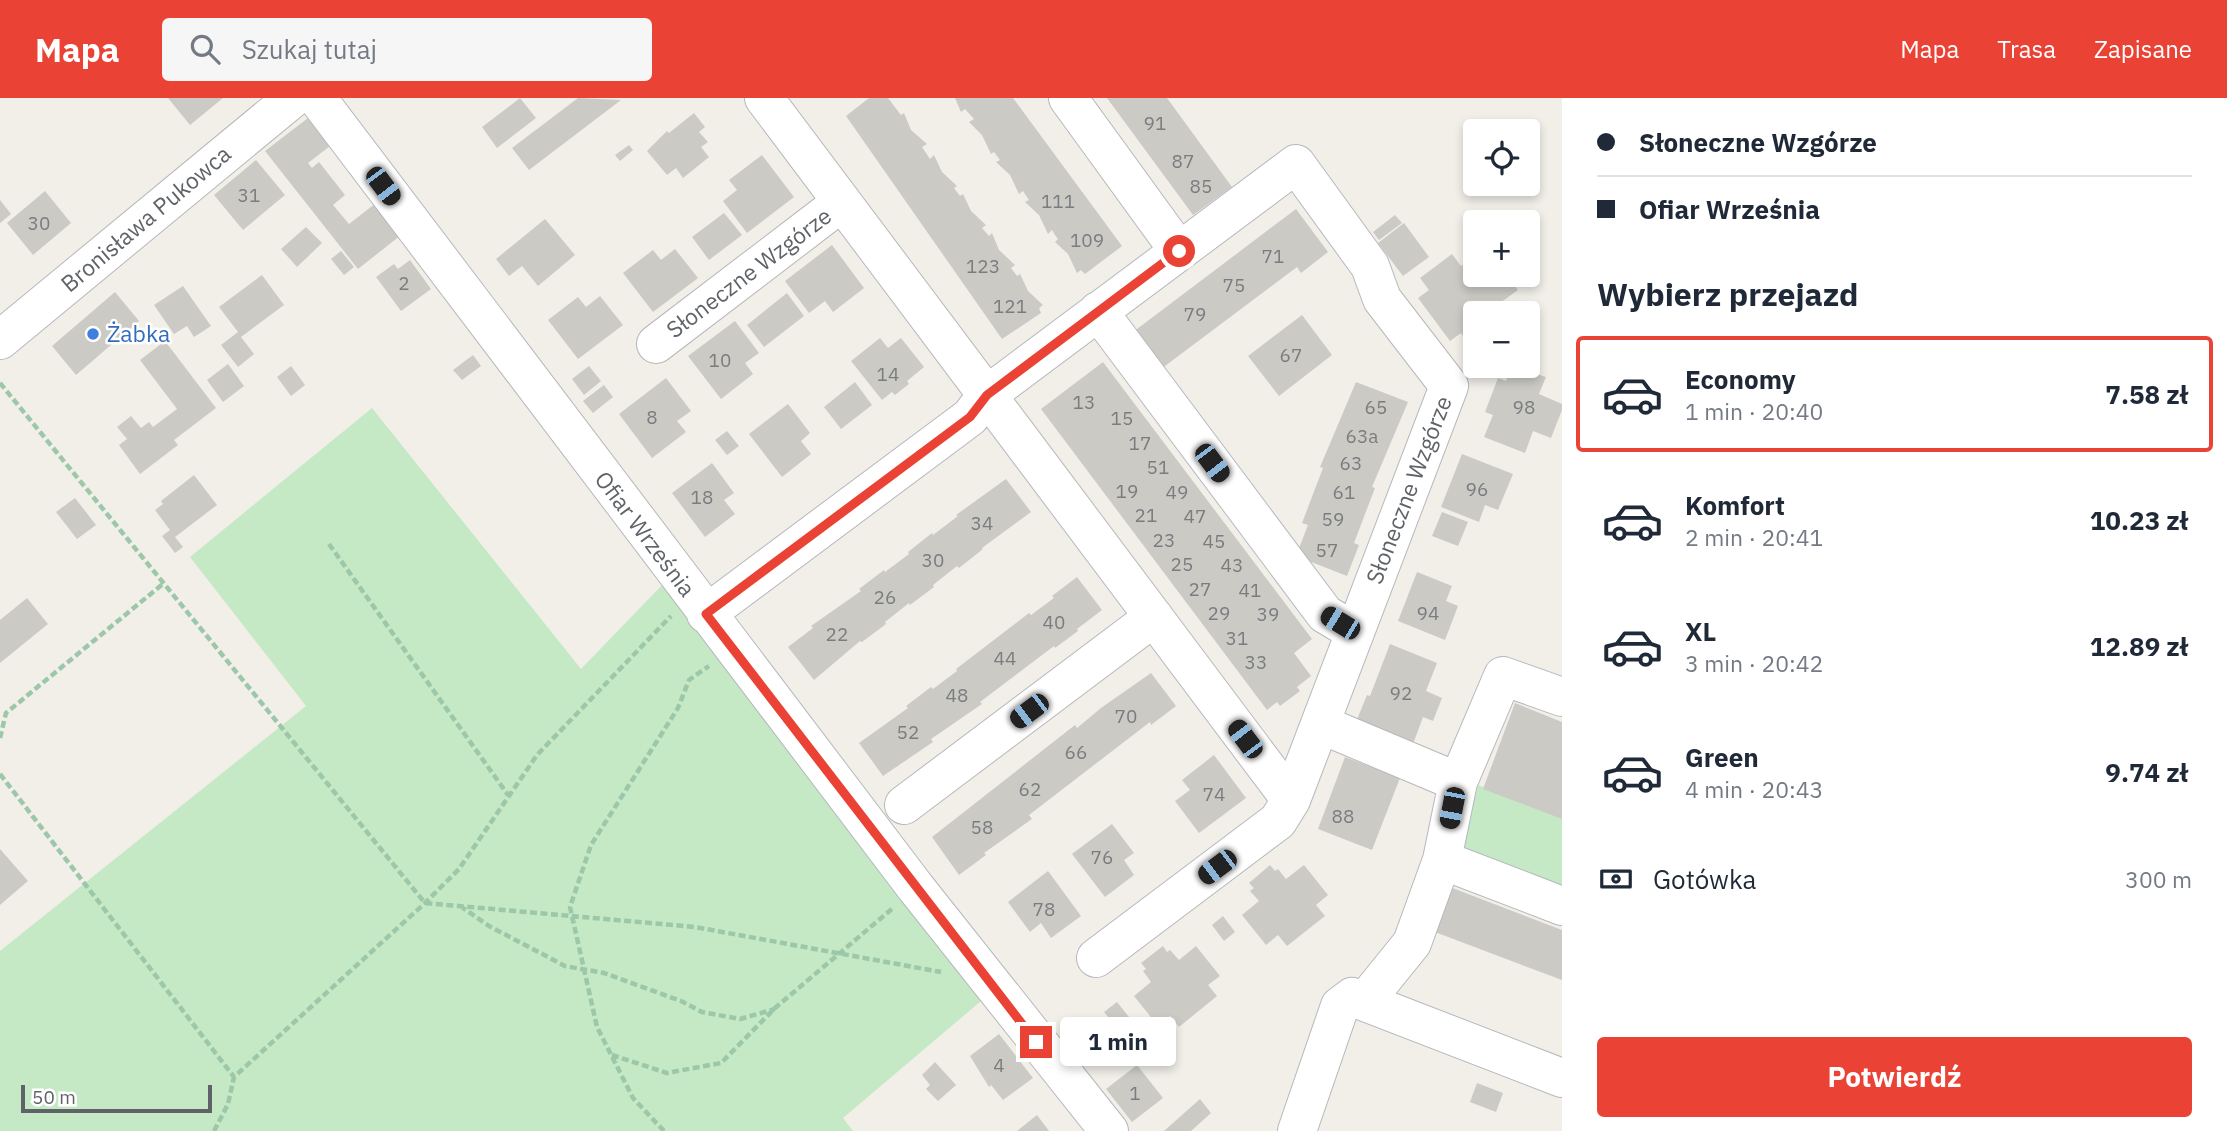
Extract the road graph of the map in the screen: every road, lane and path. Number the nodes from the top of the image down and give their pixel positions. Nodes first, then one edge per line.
1 (293, 98) edge
2 (317, 98) edge
3 (764, 98) edge
4 (1068, 98) edge
5 (842, 202) junction
6 (1179, 251) junction
7 (1098, 311) junction
8 (0, 340) edge
9 (656, 344) dead end
10 (0, 383) edge
11 (987, 395) junction
12 (329, 544) dead end
13 (164, 583) junction
14 (699, 604) junction
15 (1154, 617) junction
16 (1355, 632) junction
17 (740, 658) junction
18 (1562, 697) edge
19 (1320, 724) junction
20 (0, 738) edge
21 (0, 774) edge
22 (1458, 782) junction
23 (508, 795) junction
24 (1291, 800) junction
25 (904, 805) dead end
26 (1442, 860) junction
27 (916, 888) junction
28 (425, 903) junction
29 (459, 906) junction
30 (1562, 906) edge
31 (1096, 958) dead end
32 (988, 980) junction
33 (1364, 1000) junction
34 (775, 1008) junction
35 (611, 1055) junction
36 (234, 1077) junction
37 (1562, 1078) edge
38 (214, 1131) edge
39 (664, 1131) edge
40 (1109, 1131) edge
41 (1297, 1131) edge

1 - 8 street, Bronisława Pukowca
2 - 14 street, Ofiar Września
3 - 5 street, Słoneczne Wzgórze
4 - 6 street
5 - 9 street, Słoneczne Wzgórze
5 - 11 street, Słoneczne Wzgórze
6 - 7 street, Słoneczne Wzgórze
6 - 16 street, Słoneczne Wzgórze
7 - 11 street, Słoneczne Wzgórze
7 - 16 street
10 - 13 path
11 - 14 street, Słoneczne Wzgórze
11 - 15 street, Słoneczne Wzgórze
12 - 23 path
13 - 20 path
13 - 28 path
14 - 17 street, Ofiar Września
14 - 23 path
15 - 24 street, Słoneczne Wzgórze
15 - 25 street
16 - 19 street, Słoneczne Wzgórze
17 - 27 street, Ofiar Września
17 - 35 path
18 - 22 street
19 - 22 street
19 - 24 street, Słoneczne Wzgórze
21 - 36 path
22 - 26 street
23 - 28 path
24 - 31 street, Słoneczne Wzgórze
26 - 30 street
26 - 33 street
27 - 32 street, Ofiar Września
27 - 34 path
28 - 29 path
28 - 36 path
29 - 32 path
29 - 34 path
32 - 40 street, Ofiar Września
33 - 37 street
33 - 41 street
34 - 35 path
35 - 39 path
36 - 38 path

